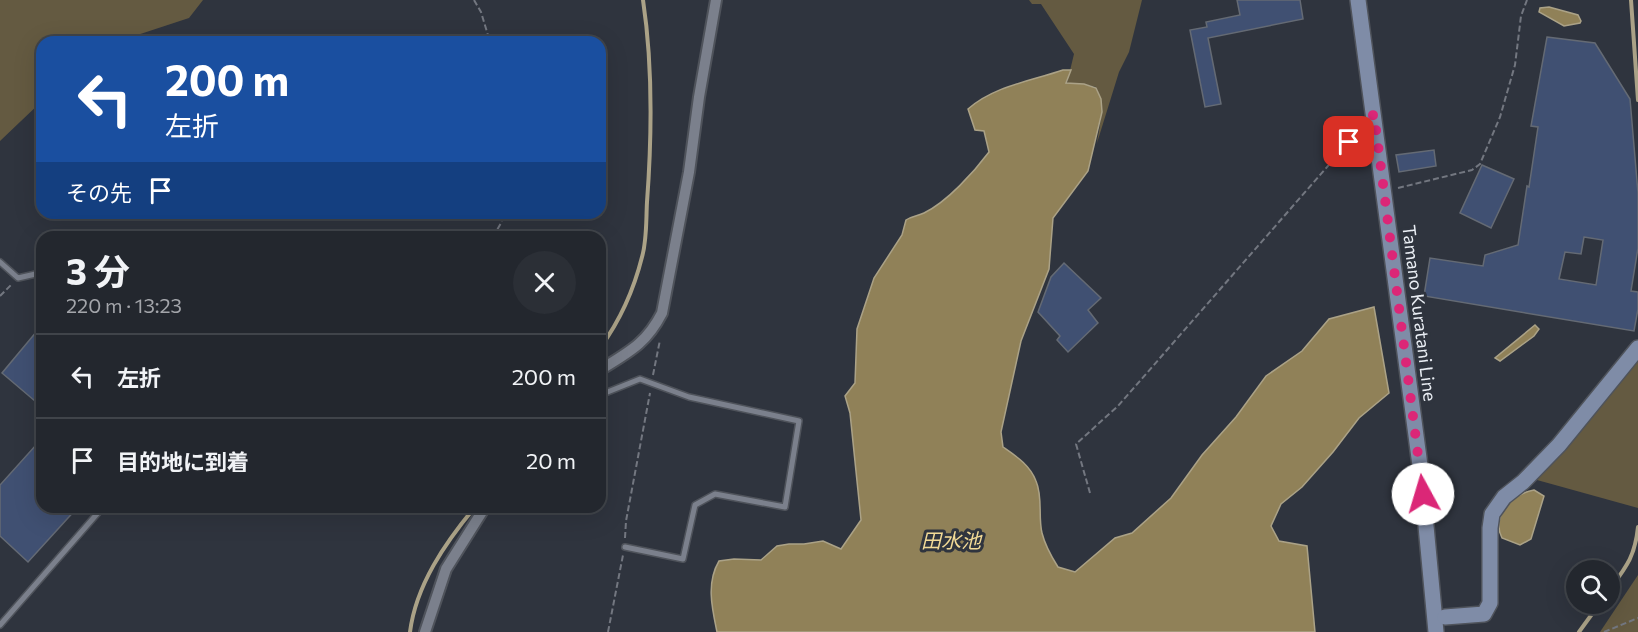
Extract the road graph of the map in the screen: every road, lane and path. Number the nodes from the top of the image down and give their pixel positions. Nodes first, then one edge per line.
1 (474, 0) edge
2 (716, 0) edge
3 (1358, 0) edge
4 (1527, 0) edge
5 (487, 36) edge
6 (1374, 114) junction
7 (1384, 191) junction
8 (0, 262) edge
9 (36, 274) edge
10 (18, 278) junction
11 (0, 296) edge
12 (657, 323) junction
13 (1638, 348) edge
14 (606, 366) edge
15 (652, 382) junction
16 (606, 393) edge
17 (1090, 493) dead end
18 (98, 513) edge
19 (481, 513) edge
20 (625, 547) junction
21 (1444, 617) dead end
22 (1638, 618) edge
23 (0, 625) edge
24 (425, 632) edge
25 (608, 632) edge
26 (1436, 632) edge
27 (1604, 632) edge

1 - 5 path
2 - 12 street
3 - 6 main road, Tamano Kuratani Line
4 - 7 path
6 - 7 main road, Tamano Kuratani Line
6 - 17 path
7 - 26 main road, Tamano Kuratani Line
8 - 10 lane
9 - 10 lane
10 - 11 path
12 - 14 street
12 - 15 path
13 - 21 main road
15 - 16 lane
15 - 20 path
15 - 20 lane
18 - 23 lane
19 - 24 street
20 - 25 path
22 - 27 path

